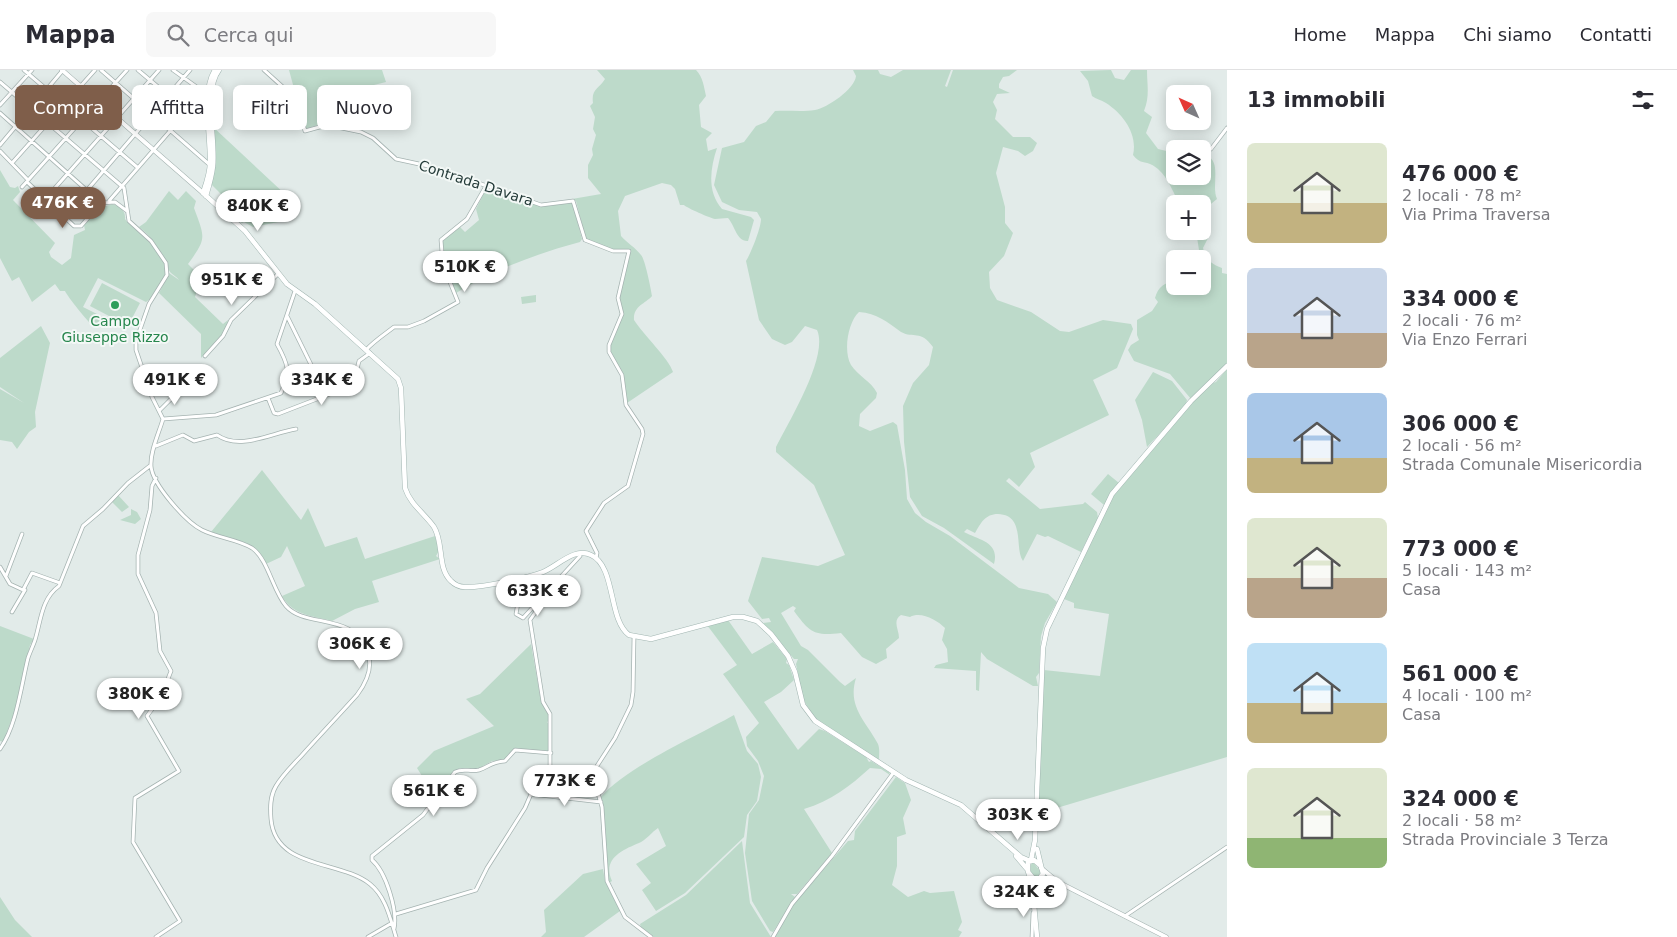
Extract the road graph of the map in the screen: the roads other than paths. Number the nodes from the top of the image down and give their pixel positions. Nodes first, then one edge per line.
1 (24, 70) edge
2 (32, 70) edge
3 (63, 70) edge
4 (95, 70) edge
5 (101, 70) edge
6 (127, 70) edge
7 (138, 70) edge
8 (159, 70) edge
9 (173, 70) edge
10 (190, 70) edge
11 (215, 70) edge
12 (219, 70) edge
13 (264, 70) edge
14 (28, 74) junction
15 (183, 79) junction
16 (150, 80) junction
17 (0, 82) edge
18 (115, 83) junction
19 (41, 85) edge
20 (51, 85) edge
21 (79, 85) edge
22 (81, 85) edge
23 (146, 85) edge
24 (156, 85) edge
25 (178, 85) edge
26 (193, 85) edge
27 (211, 85) edge
28 (213, 85) edge
29 (12, 92) junction
30 (15, 95) edge
31 (132, 97) edge
32 (132, 101) edge
33 (0, 106) edge
34 (122, 112) edge
35 (0, 113) edge
36 (122, 122) edge
37 (15, 125) edge
38 (15, 127) edge
39 (1227, 128) edge
40 (20, 130) edge
41 (42, 130) edge
42 (56, 130) edge
43 (74, 130) edge
44 (94, 130) edge
45 (106, 130) edge
46 (139, 130) edge
47 (209, 130) joint
48 (171, 131) joint
49 (136, 134) junction
50 (101, 136) junction
51 (66, 139) junction
52 (32, 141) junction
53 (0, 145) edge
54 (153, 149) junction
55 (1212, 149) dead end
56 (0, 152) edge
57 (120, 152) junction
58 (84, 155) junction
59 (50, 156) junction
60 (12, 163) junction
61 (210, 165) junction
62 (138, 168) junction
63 (103, 171) junction
64 (68, 172) junction
65 (27, 181) junction
66 (486, 186) junction
67 (22, 187) dead end
68 (122, 187) junction
69 (55, 188) dead end
70 (87, 190) junction
71 (205, 195) junction
72 (108, 202) junction
73 (101, 203) junction
74 (128, 212) junction
75 (64, 217) junction
76 (278, 274) junction
77 (295, 291) junction
78 (286, 315) junction
79 (368, 351) junction
80 (205, 356) dead end
81 (1227, 366) edge
82 (179, 391) dead end
83 (326, 395) junction
84 (268, 398) junction
85 (160, 410) junction
86 (164, 418) junction
87 (296, 429) dead end
88 (155, 446) junction
89 (151, 465) junction
90 (156, 478) junction
91 (22, 534) dead end
92 (592, 544) junction
93 (588, 554) junction
94 (580, 556) dead end
95 (596, 558) junction
96 (1, 569) edge
97 (6, 576) junction
98 (518, 578) junction
99 (60, 583) junction
100 (25, 590) junction
101 (536, 606) junction
102 (12, 612) dead end
103 (634, 636) junction
104 (2, 744) edge
105 (0, 749) edge
106 (551, 753) junction
107 (894, 772) junction
108 (531, 794) junction
109 (601, 802) junction
110 (999, 836) junction
111 (1036, 840) junction
112 (1227, 847) edge
113 (1031, 860) junction
114 (1041, 867) junction
115 (1028, 871) junction
116 (1040, 878) junction
117 (1056, 881) junction
118 (1034, 897) junction
119 (396, 914) junction
120 (1125, 916) junction
121 (392, 923) junction
122 (394, 929) junction
123 (156, 937) edge
124 (368, 937) edge
125 (396, 937) edge
126 (651, 937) edge
127 (773, 937) edge
128 (1032, 937) edge
129 (1037, 937) edge
130 (1166, 937) edge

1 - 14 street
2 - 14 street
3 - 20 street
3 - 21 street
4 - 22 street
5 - 18 street
6 - 18 street
7 - 16 street
8 - 16 street
9 - 15 street
10 - 15 street
11 - 27 main road
12 - 28 main road
13 - 66 street, Contrada Davara
14 - 19 street
14 - 29 street
15 - 25 street
15 - 26 street
16 - 23 street
16 - 24 street
17 - 29 street
18 - 31 street
29 - 30 street
29 - 33 street
32 - 34 street
35 - 37 street
36 - 49 street
38 - 53 street
39 - 55 street
40 - 52 street
41 - 52 street
42 - 51 street
43 - 51 street
44 - 50 street
45 - 50 street
46 - 49 street
47 - 61 main road
47 - 71 main road
48 - 54 street
48 - 61 street
49 - 54 street
49 - 57 street
50 - 57 street
50 - 58 street
51 - 58 street
51 - 59 street
52 - 59 street
52 - 60 street
54 - 62 street
54 - 71 street
56 - 60 street
57 - 62 street
57 - 63 street
58 - 63 street
58 - 64 street
59 - 64 street
59 - 65 street
60 - 65 street
61 - 71 main road
62 - 68 street
63 - 68 street
63 - 70 street
64 - 69 street
64 - 70 street
65 - 67 street
65 - 75 street
66 - 79 street
66 - 92 street, Contrada Davara
68 - 72 street
68 - 74 street
70 - 73 street
70 - 75 street
71 - 76 main road
72 - 73 street
72 - 74 street
73 - 75 street
74 - 85 street
76 - 77 main road
76 - 80 street
77 - 78 street
77 - 79 main road
78 - 83 street
78 - 84 street
79 - 83 street
79 - 98 main road
81 - 111 main road
82 - 85 street
83 - 84 street
84 - 86 street
85 - 86 street
86 - 88 street
87 - 88 street
88 - 89 street
89 - 90 street
89 - 99 street
90 - 121 street
90 - 123 street
91 - 97 street
92 - 93 street
92 - 95 street, Contrada Davara
93 - 95 main road
93 - 98 main road
94 - 101 street
95 - 103 main road
96 - 97 street
97 - 100 street
98 - 101 street
99 - 100 street
99 - 104 street
100 - 102 street
101 - 106 street
103 - 107 main road
103 - 109 street
104 - 105 street
106 - 108 street
106 - 119 street
107 - 110 main road
107 - 127 street
108 - 109 street
108 - 119 street
109 - 126 street
110 - 113 main road
110 - 115 main road
111 - 113 main road
111 - 114 main road
112 - 120 street
113 - 114 main road
113 - 115 main road
114 - 116 main road
114 - 117 street
115 - 116 main road
115 - 118 main road
116 - 117 street
116 - 118 main road
117 - 120 street
118 - 128 street
118 - 129 main road
119 - 122 street
120 - 130 street
121 - 122 street
121 - 124 street
122 - 125 street

